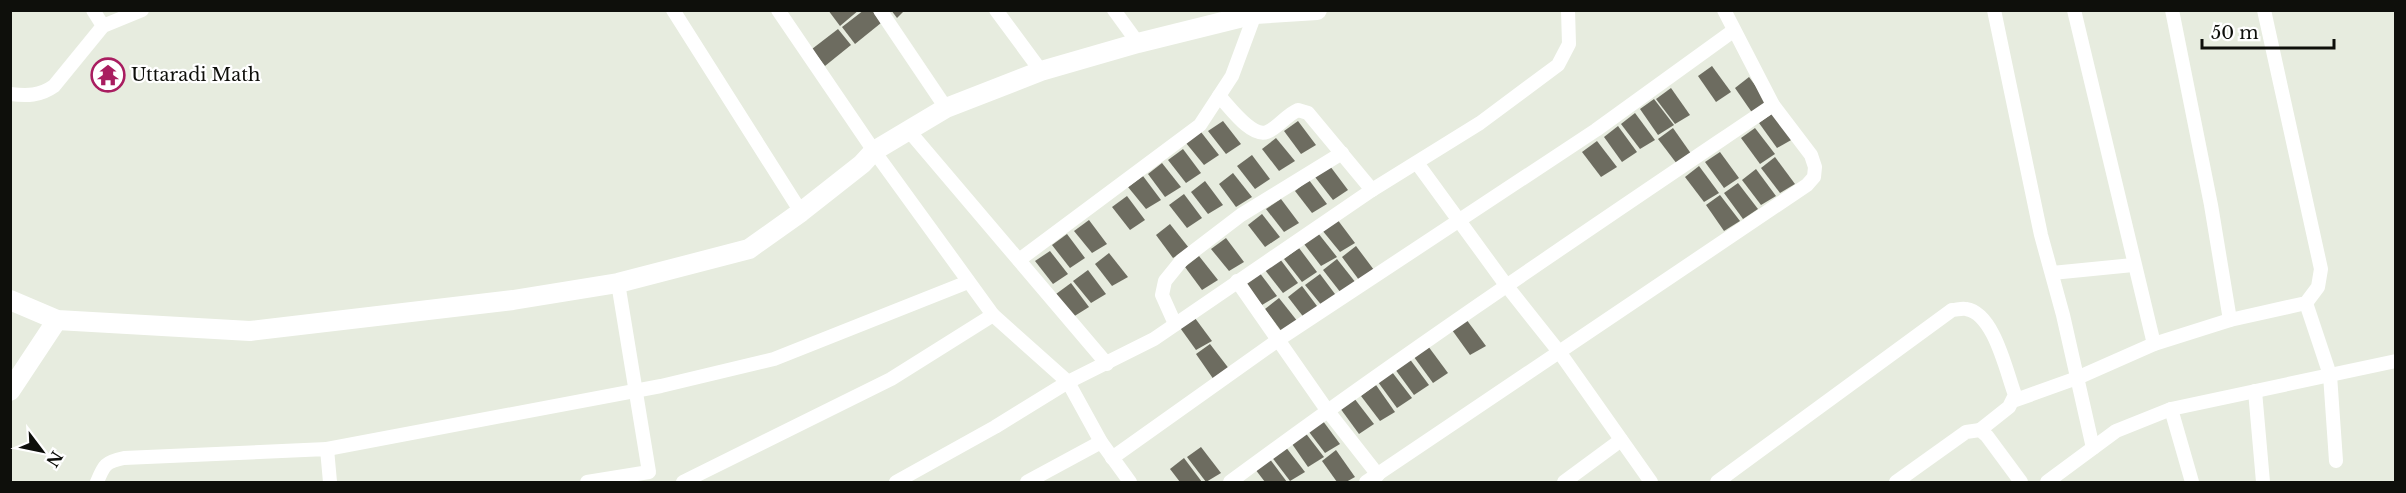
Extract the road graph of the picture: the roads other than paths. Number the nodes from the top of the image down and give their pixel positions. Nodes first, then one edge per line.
1 (93, 10) edge
2 (142, 10) edge
3 (673, 10) edge
4 (778, 10) edge
5 (880, 10) edge
6 (996, 10) edge
7 (1114, 10) edge
8 (1317, 10) edge
9 (1568, 10) edge
10 (1724, 10) edge
11 (1994, 10) edge
12 (2074, 10) edge
13 (2172, 10) edge
14 (2264, 10) edge
15 (1255, 14) junction
16 (103, 26) junction
17 (1733, 31) junction
18 (1138, 43) junction
19 (1041, 70) junction
20 (10, 94) edge
21 (1219, 96) junction
22 (1773, 105) junction
23 (946, 108) junction
24 (909, 130) junction
25 (874, 151) junction
26 (1342, 153) junction
27 (1417, 163) junction
28 (1372, 190) junction
29 (801, 212) junction
30 (1459, 221) junction
31 (1019, 260) junction
32 (2133, 265) junction
33 (2052, 273) junction
34 (1236, 281) junction
35 (968, 282) junction
36 (618, 283) junction
37 (1506, 285) junction
38 (10, 300) edge
39 (2306, 303) junction
40 (993, 315) junction
41 (57, 320) junction
42 (2230, 320) junction
43 (1175, 324) junction
44 (1278, 340) junction
45 (2154, 344) junction
46 (1560, 353) junction
47 (2396, 361) edge
48 (1107, 364) junction
49 (2330, 375) junction
50 (2077, 378) junction
51 (1068, 382) junction
52 (10, 391) edge
53 (635, 391) junction
54 (2255, 391) junction
55 (2013, 401) junction
56 (2171, 409) junction
57 (1327, 410) junction
58 (1980, 429) junction
59 (1621, 440) junction
60 (1101, 442) junction
61 (2093, 448) junction
62 (327, 449) junction
63 (1112, 458) junction
64 (2336, 461) dead end
65 (1378, 475) junction
66 (650, 477) edge
67 (97, 483) edge
68 (330, 483) edge
69 (587, 483) edge
70 (683, 483) edge
71 (896, 483) edge
72 (1028, 483) edge
73 (1130, 483) edge
74 (1230, 483) edge
75 (1366, 483) edge
76 (1564, 483) edge
77 (1651, 483) edge
78 (1717, 483) edge
79 (1896, 483) edge
80 (2021, 483) edge
81 (2047, 483) edge
82 (2192, 483) edge
83 (2263, 483) edge

1 - 16 street
2 - 16 street
3 - 29 street
4 - 25 street
5 - 23 street
6 - 19 street
7 - 18 street
8 - 15 main road
9 - 27 street
10 - 17 street
11 - 33 street
12 - 32 street
13 - 42 street
14 - 39 street
15 - 18 main road
15 - 21 street
16 - 20 street
17 - 22 street
17 - 30 street
18 - 19 main road
19 - 23 main road
21 - 26 street
21 - 31 street
22 - 37 street
22 - 46 street
23 - 24 main road
24 - 25 main road
24 - 31 street
25 - 29 main road
25 - 35 street
26 - 28 street
26 - 43 street
27 - 28 street
27 - 30 street
28 - 34 street
29 - 36 main road
30 - 37 street
30 - 44 street
31 - 48 street
32 - 33 street
32 - 45 street
33 - 50 street
34 - 43 street
34 - 44 street
35 - 40 street
35 - 53 street
36 - 41 main road
36 - 53 street
37 - 46 street
37 - 57 street
38 - 41 main road
39 - 42 street
39 - 49 street
40 - 51 street
40 - 70 street
41 - 52 main road
42 - 45 street
43 - 48 street
44 - 57 street
44 - 63 street
45 - 50 street
46 - 59 street
46 - 65 street
47 - 49 street
48 - 51 street
49 - 54 street
49 - 64 street
50 - 55 street
50 - 61 street
51 - 60 street
51 - 71 street
53 - 62 street
53 - 66 street
54 - 56 street
54 - 83 street
55 - 58 street
55 - 78 street
56 - 61 street
56 - 82 street
57 - 65 street
57 - 74 street
58 - 79 street
58 - 80 street
59 - 76 street
59 - 77 street
60 - 63 street
60 - 72 street
61 - 81 street
62 - 67 street
62 - 68 street
63 - 73 street
65 - 75 street
66 - 69 street

